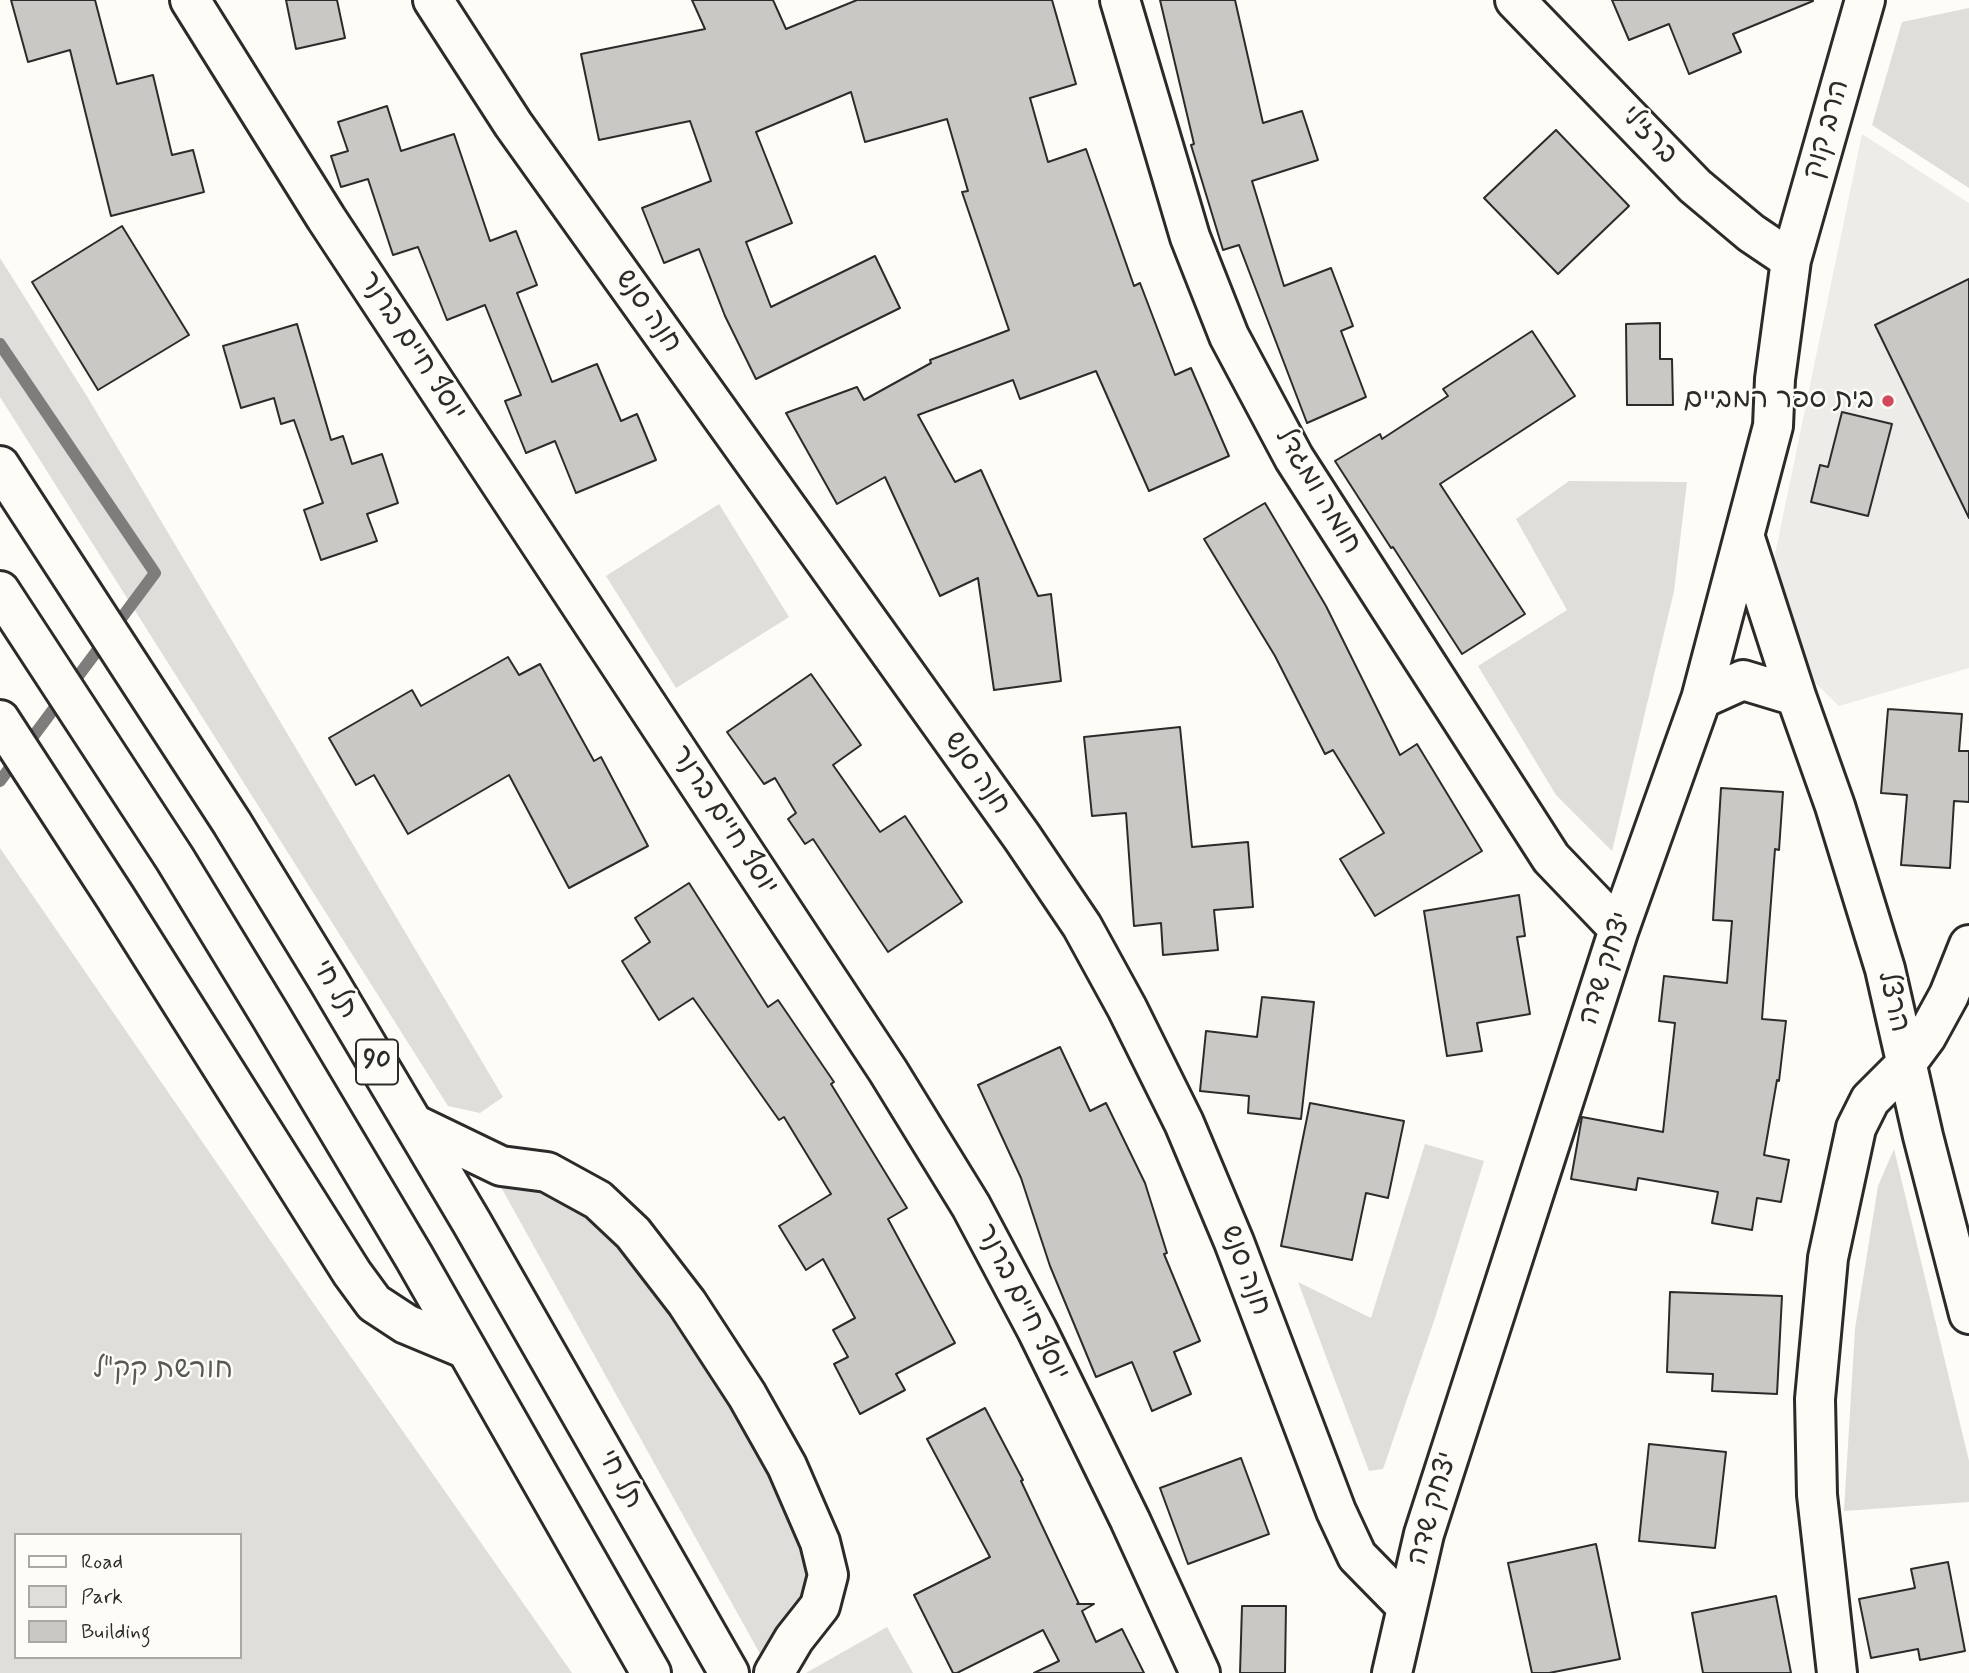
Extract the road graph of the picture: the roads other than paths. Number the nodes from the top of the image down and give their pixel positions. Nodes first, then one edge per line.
1 (190, 0) edge
2 (433, 0) edge
3 (1120, 0) edge
4 (1515, 0) edge
5 (1865, 0) edge
6 (1791, 260) junction
7 (0, 466) edge
8 (1745, 536) junction
9 (0, 591) edge
10 (1796, 696) junction
11 (1701, 699) junction
12 (0, 720) edge
13 (1619, 929) junction
14 (1969, 945) edge
15 (1906, 1064) junction
16 (414, 1124) junction
17 (1969, 1314) edge
18 (466, 1349) junction
19 (1407, 1607) junction
20 (651, 1673) edge
21 (729, 1673) edge
22 (774, 1673) edge
23 (1200, 1673) edge
24 (1392, 1673) edge
25 (1837, 1673) edge

1 - 23 main road, יוסף חיים ברנר
2 - 19 main road, חנה סנש
3 - 13 main road, חומה ומגדל
4 - 6 main road, ברזילי
5 - 6 main road, הרב קוק
6 - 8 main road, יצחק שדה
7 - 16 main road, תל חי / 90
8 - 10 main road, הרצל
8 - 11 main road, יצחק שדה
9 - 18 main road, 90
10 - 11 main road
10 - 15 main road, הרצל
11 - 13 main road, יצחק שדה
12 - 18 main road
13 - 19 main road, יצחק שדה
14 - 15 main road
15 - 17 main road, הרצל
15 - 25 main road
16 - 21 main road, תל חי / 90
16 - 22 main road
18 - 20 main road, 90
19 - 24 main road, יצחק שדה

